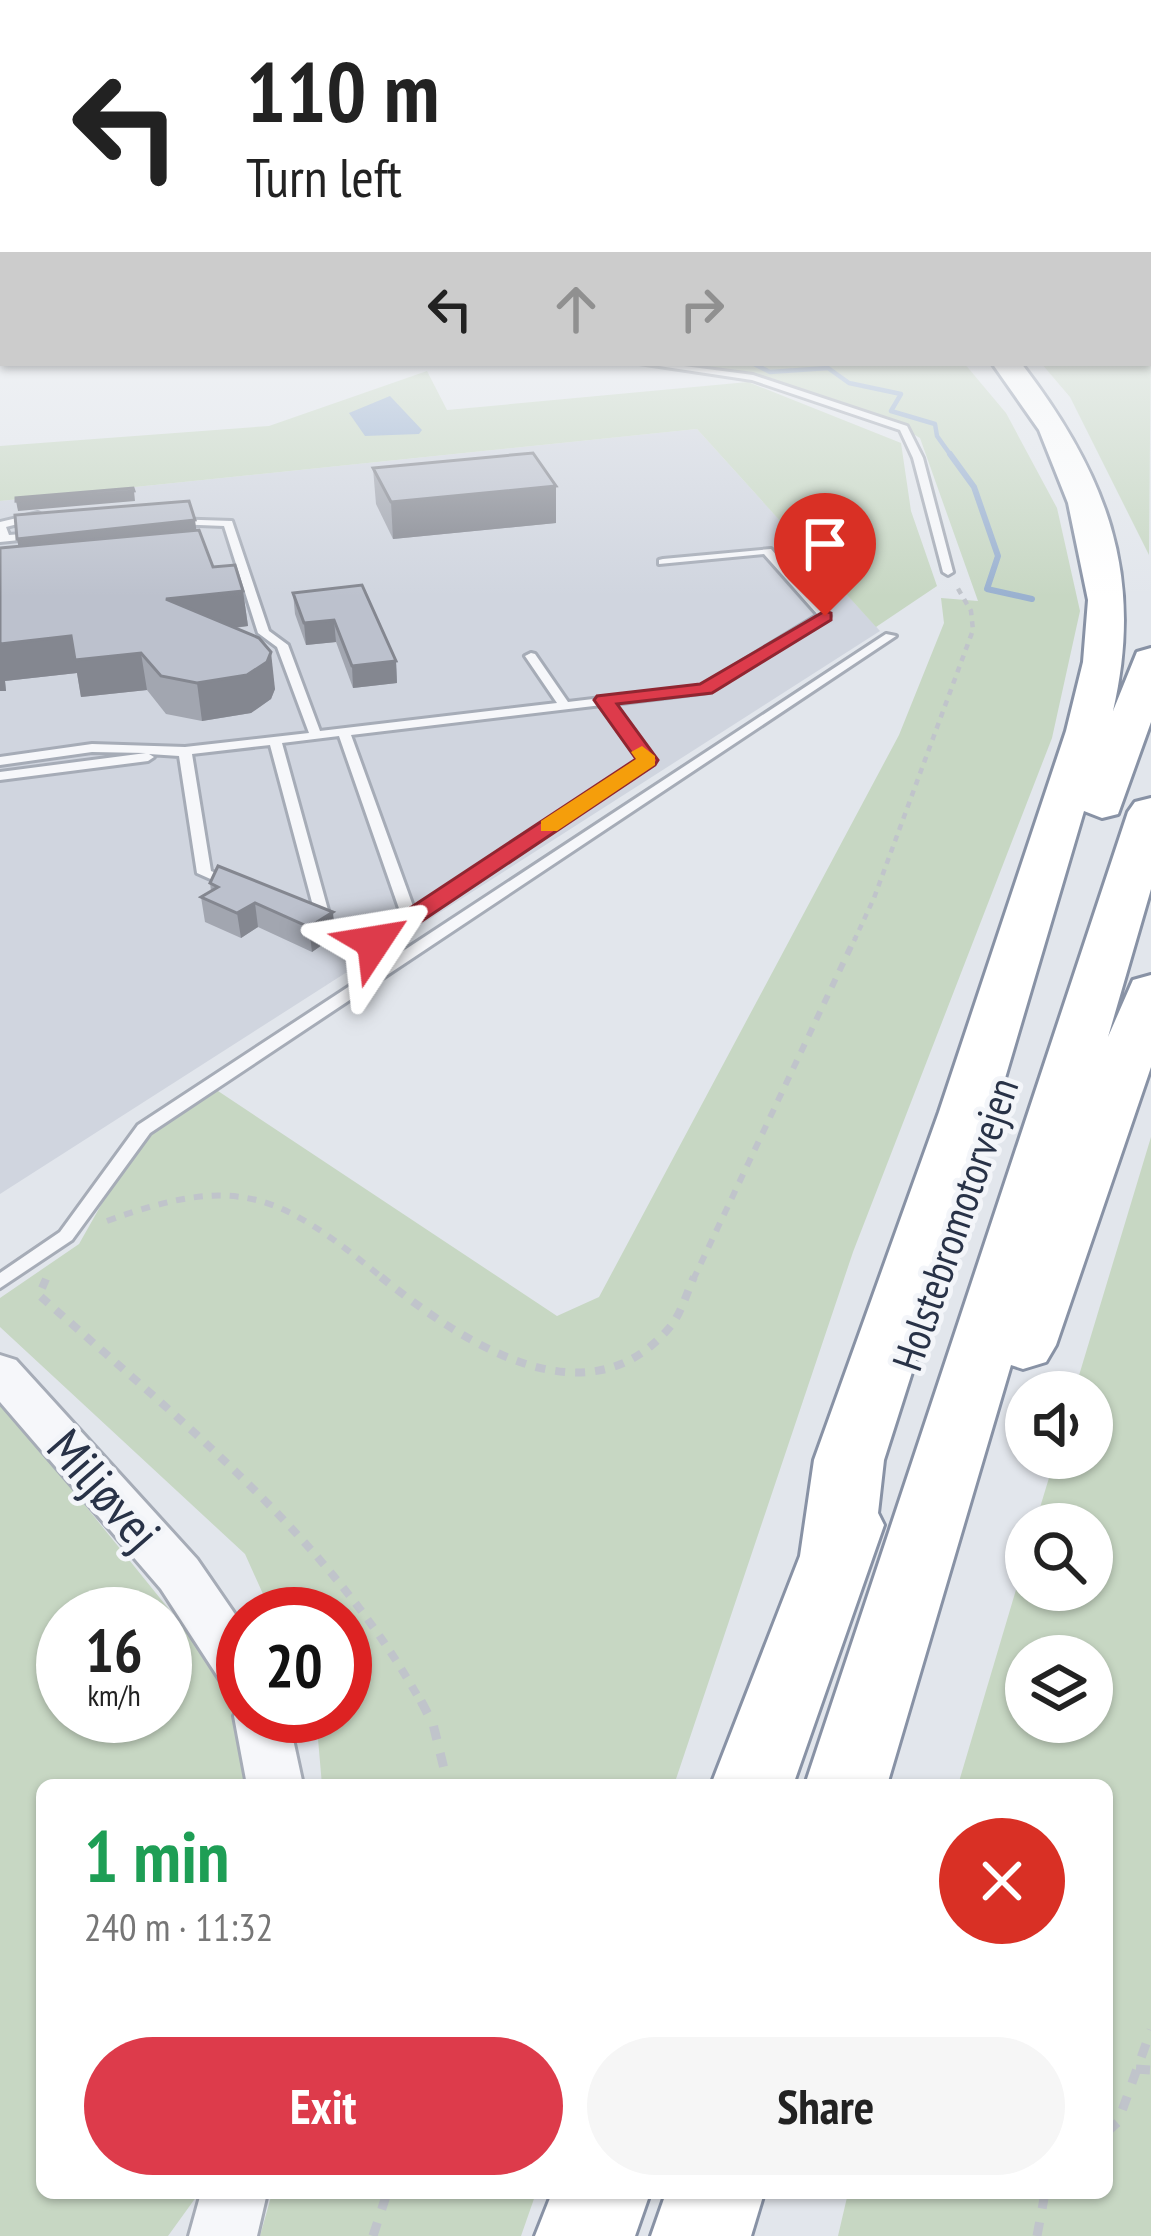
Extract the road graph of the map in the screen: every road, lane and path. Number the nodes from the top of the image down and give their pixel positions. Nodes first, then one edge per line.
1 (784, 388) edge
2 (1007, 388) edge
3 (1024, 388) edge
4 (1081, 502) junction
5 (160, 512) edge
6 (47, 515) edge
7 (49, 534) edge
8 (2, 539) edge
9 (236, 553) junction
10 (212, 556) edge
11 (663, 562) dead end
12 (948, 572) joint
13 (890, 636) dead end
14 (531, 656) dead end
15 (1151, 660) edge
16 (604, 700) junction
17 (564, 705) junction
18 (344, 733) junction
19 (316, 736) junction
20 (275, 741) junction
21 (185, 751) junction
22 (0, 760) edge
23 (0, 776) edge
24 (1151, 812) edge
25 (245, 890) edge
26 (305, 916) edge
27 (410, 919) junction
28 (325, 925) junction
29 (1151, 991) edge
30 (66, 1236) junction
31 (0, 1282) edge
32 (0, 1372) edge
33 (836, 1561) junction
34 (216, 1630) edge
35 (266, 1743) edge
36 (274, 1779) edge
37 (448, 1779) edge
38 (754, 1779) edge
39 (851, 1779) edge
40 (851, 1779) edge
41 (1151, 2030) edge
42 (1136, 2069) junction
43 (1151, 2070) edge
44 (1113, 2127) edge
45 (232, 2199) edge
46 (386, 2199) edge
47 (599, 2199) edge
48 (713, 2199) edge
49 (1044, 2199) edge
50 (223, 2236) edge
51 (373, 2236) edge
52 (585, 2236) edge
53 (701, 2236) edge
54 (1037, 2236) edge

1 - 12 lane
2 - 4 highway
3 - 4 highway
4 - 33 highway
5 - 9 lane
6 - 8 lane
7 - 8 lane
9 - 10 lane
9 - 19 lane
11 - 16 lane
12 - 30 path
13 - 30 lane
14 - 17 lane
15 - 33 highway, Holstebromotorvejen
16 - 17 lane
16 - 27 lane
17 - 18 lane
18 - 19 lane
18 - 27 lane
19 - 20 lane
20 - 21 lane
20 - 28 lane
21 - 22 lane
21 - 23 lane
21 - 25 lane
24 - 39 highway, Holstebromotorvejen
26 - 28 lane
27 - 28 lane
29 - 40 highway
30 - 31 lane
30 - 37 path
32 - 34 street, Miljøvej
33 - 38 highway, Holstebromotorvejen
35 - 36 street
41 - 42 path
42 - 43 path
42 - 44 path
45 - 50 street
46 - 51 path
47 - 52 highway
48 - 53 highway
49 - 54 path

